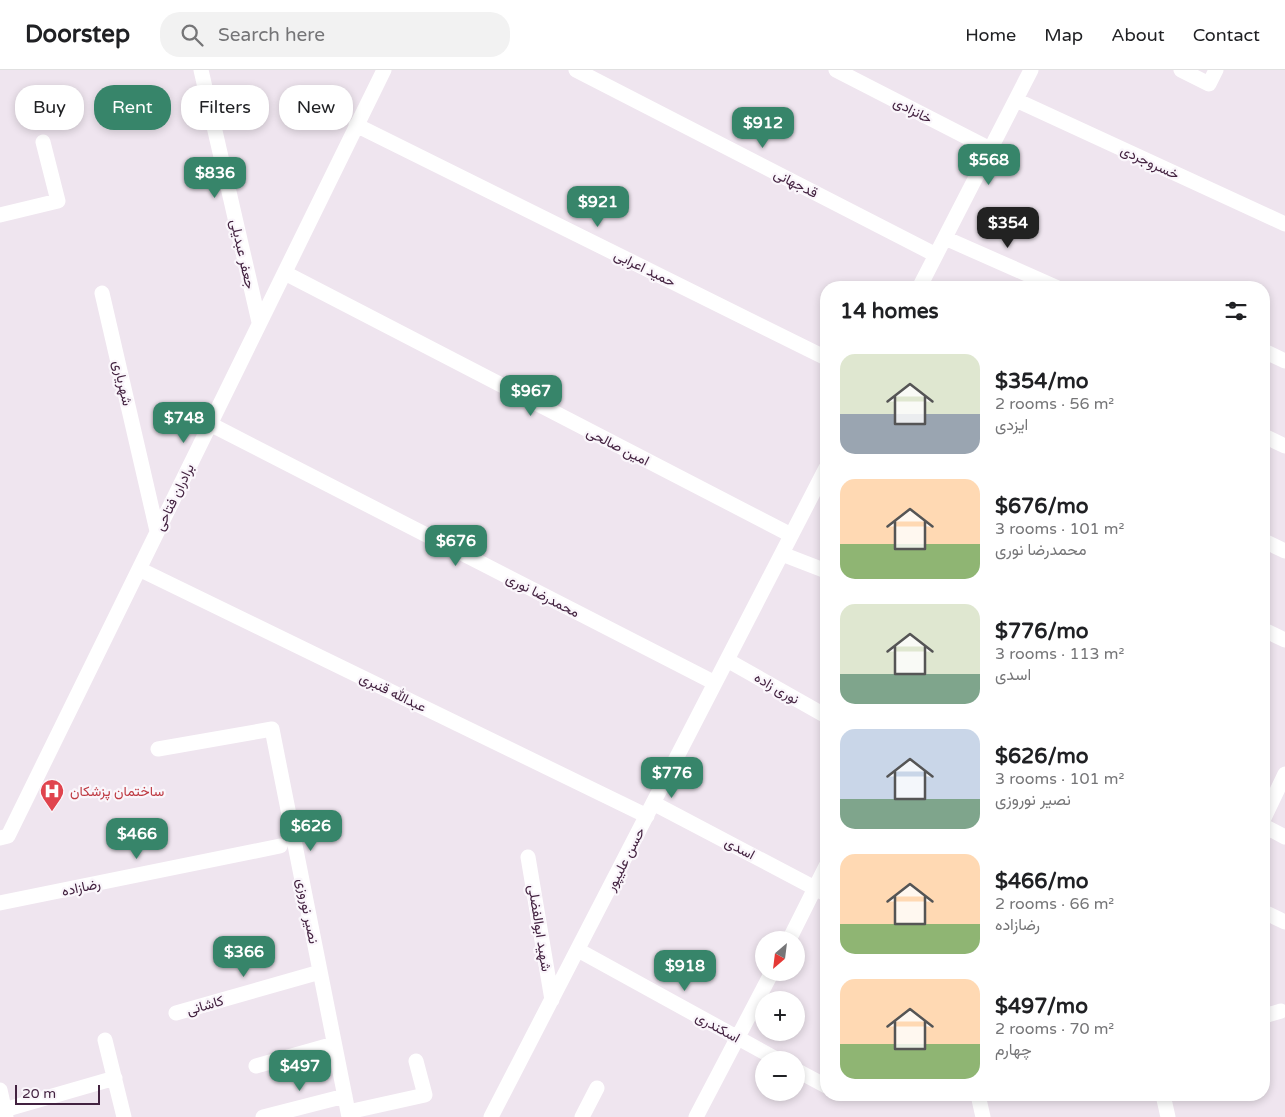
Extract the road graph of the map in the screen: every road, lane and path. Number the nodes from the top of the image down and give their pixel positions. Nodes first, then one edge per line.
1 (201, 70) edge
2 (384, 70) edge
3 (576, 70) edge
4 (836, 70) edge
5 (1031, 70) edge
6 (1181, 70) edge
7 (1213, 77) edge
8 (1016, 100) junction
9 (356, 125) junction
10 (43, 142) dead end
11 (990, 150) junction
12 (0, 215) edge
13 (1285, 224) edge
14 (945, 238) junction
15 (936, 255) junction
16 (285, 273) junction
17 (923, 281) edge
18 (1042, 281) edge
19 (102, 293) dead end
20 (259, 322) junction
21 (1270, 354) edge
22 (820, 355) edge
23 (1285, 361) edge
24 (210, 424) junction
25 (1270, 439) edge
26 (1285, 446) edge
27 (820, 479) edge
28 (157, 531) junction
29 (791, 535) junction
30 (1270, 544) edge
31 (1285, 551) edge
32 (782, 554) junction
33 (139, 569) junction
34 (820, 569) edge
35 (1270, 633) edge
36 (1285, 640) edge
37 (727, 660) junction
38 (715, 683) junction
39 (820, 713) edge
40 (158, 749) dead end
41 (1285, 774) edge
42 (1270, 793) edge
43 (650, 809) junction
44 (1270, 829) edge
45 (1285, 837) edge
46 (0, 838) edge
47 (280, 846) dead end
48 (528, 857) dead end
49 (820, 891) edge
50 (820, 893) edge
51 (0, 903) edge
52 (1270, 915) edge
53 (1285, 922) edge
54 (795, 931) edge
55 (578, 950) junction
56 (320, 972) junction
57 (768, 981) edge
58 (552, 1000) junction
59 (1282, 1011) dead end
60 (176, 1013) dead end
61 (1270, 1014) edge
62 (739, 1038) junction
63 (105, 1040) dead end
64 (334, 1044) junction
65 (762, 1051) edge
66 (416, 1061) dead end
67 (256, 1066) dead end
68 (805, 1075) edge
69 (115, 1078) junction
70 (820, 1083) edge
71 (598, 1088) dead end
72 (0, 1090) edge
73 (345, 1096) junction
74 (979, 1101) edge
75 (1164, 1101) edge
76 (5, 1114) edge
77 (348, 1115) edge
78 (124, 1117) edge
79 (263, 1117) edge
80 (491, 1117) edge
81 (582, 1117) edge
82 (696, 1117) edge
83 (983, 1117) edge
84 (1168, 1117) edge

1 - 20 street, جعفر عبدیلی
2 - 9 street, برادران فتاحی
3 - 15 street, قدجهانی
4 - 11 street, خانزادی
5 - 8 street
6 - 7 street
8 - 11 street
8 - 13 street, خسروجردی
9 - 16 street, برادران فتاحی
9 - 22 street, حمید اعرابی
10 - 12 street
11 - 14 street
14 - 15 street
14 - 18 street
15 - 17 street
16 - 20 street, برادران فتاحی
16 - 29 street, امین صالحی
19 - 28 street, شهریاری
20 - 24 street, برادران فتاحی
21 - 23 street
24 - 28 street, برادران فتاحی
24 - 38 street, محمدرضا نوری
25 - 26 street
27 - 29 street, حسن علیپور
28 - 33 street, برادران فتاحی
29 - 32 street, حسن علیپور
30 - 31 street
32 - 34 street
32 - 37 street, حسن علیپور
33 - 43 street, عبدالله قنبری
33 - 46 street, برادران فتاحی
35 - 36 street
37 - 38 street, حسن علیپور
37 - 39 street, نوری زاده
38 - 43 street, حسن علیپور
40 - 56 street, نصیر نوروزی
41 - 42 street
43 - 49 street, اسدی
43 - 55 street, حسن علیپور
44 - 45 street
47 - 51 street, رضازاده
48 - 58 street, شهید ابوالفضلی
50 - 54 street
52 - 53 street
55 - 58 street, حسن علیپور
55 - 62 street, اسکندری
56 - 60 street, کاشانی
56 - 64 street, نصیر نوروزی
57 - 62 street
58 - 80 street, حسن علیپور
59 - 61 street
62 - 65 street, اسکندری
62 - 82 street
63 - 69 street
64 - 67 street
64 - 73 street, نصیر نوروزی
66 - 77 street
68 - 70 street
69 - 76 street
69 - 78 street
71 - 81 street
72 - 76 street
73 - 77 street, نصیر نوروزی
73 - 79 street
74 - 83 street
75 - 84 street

